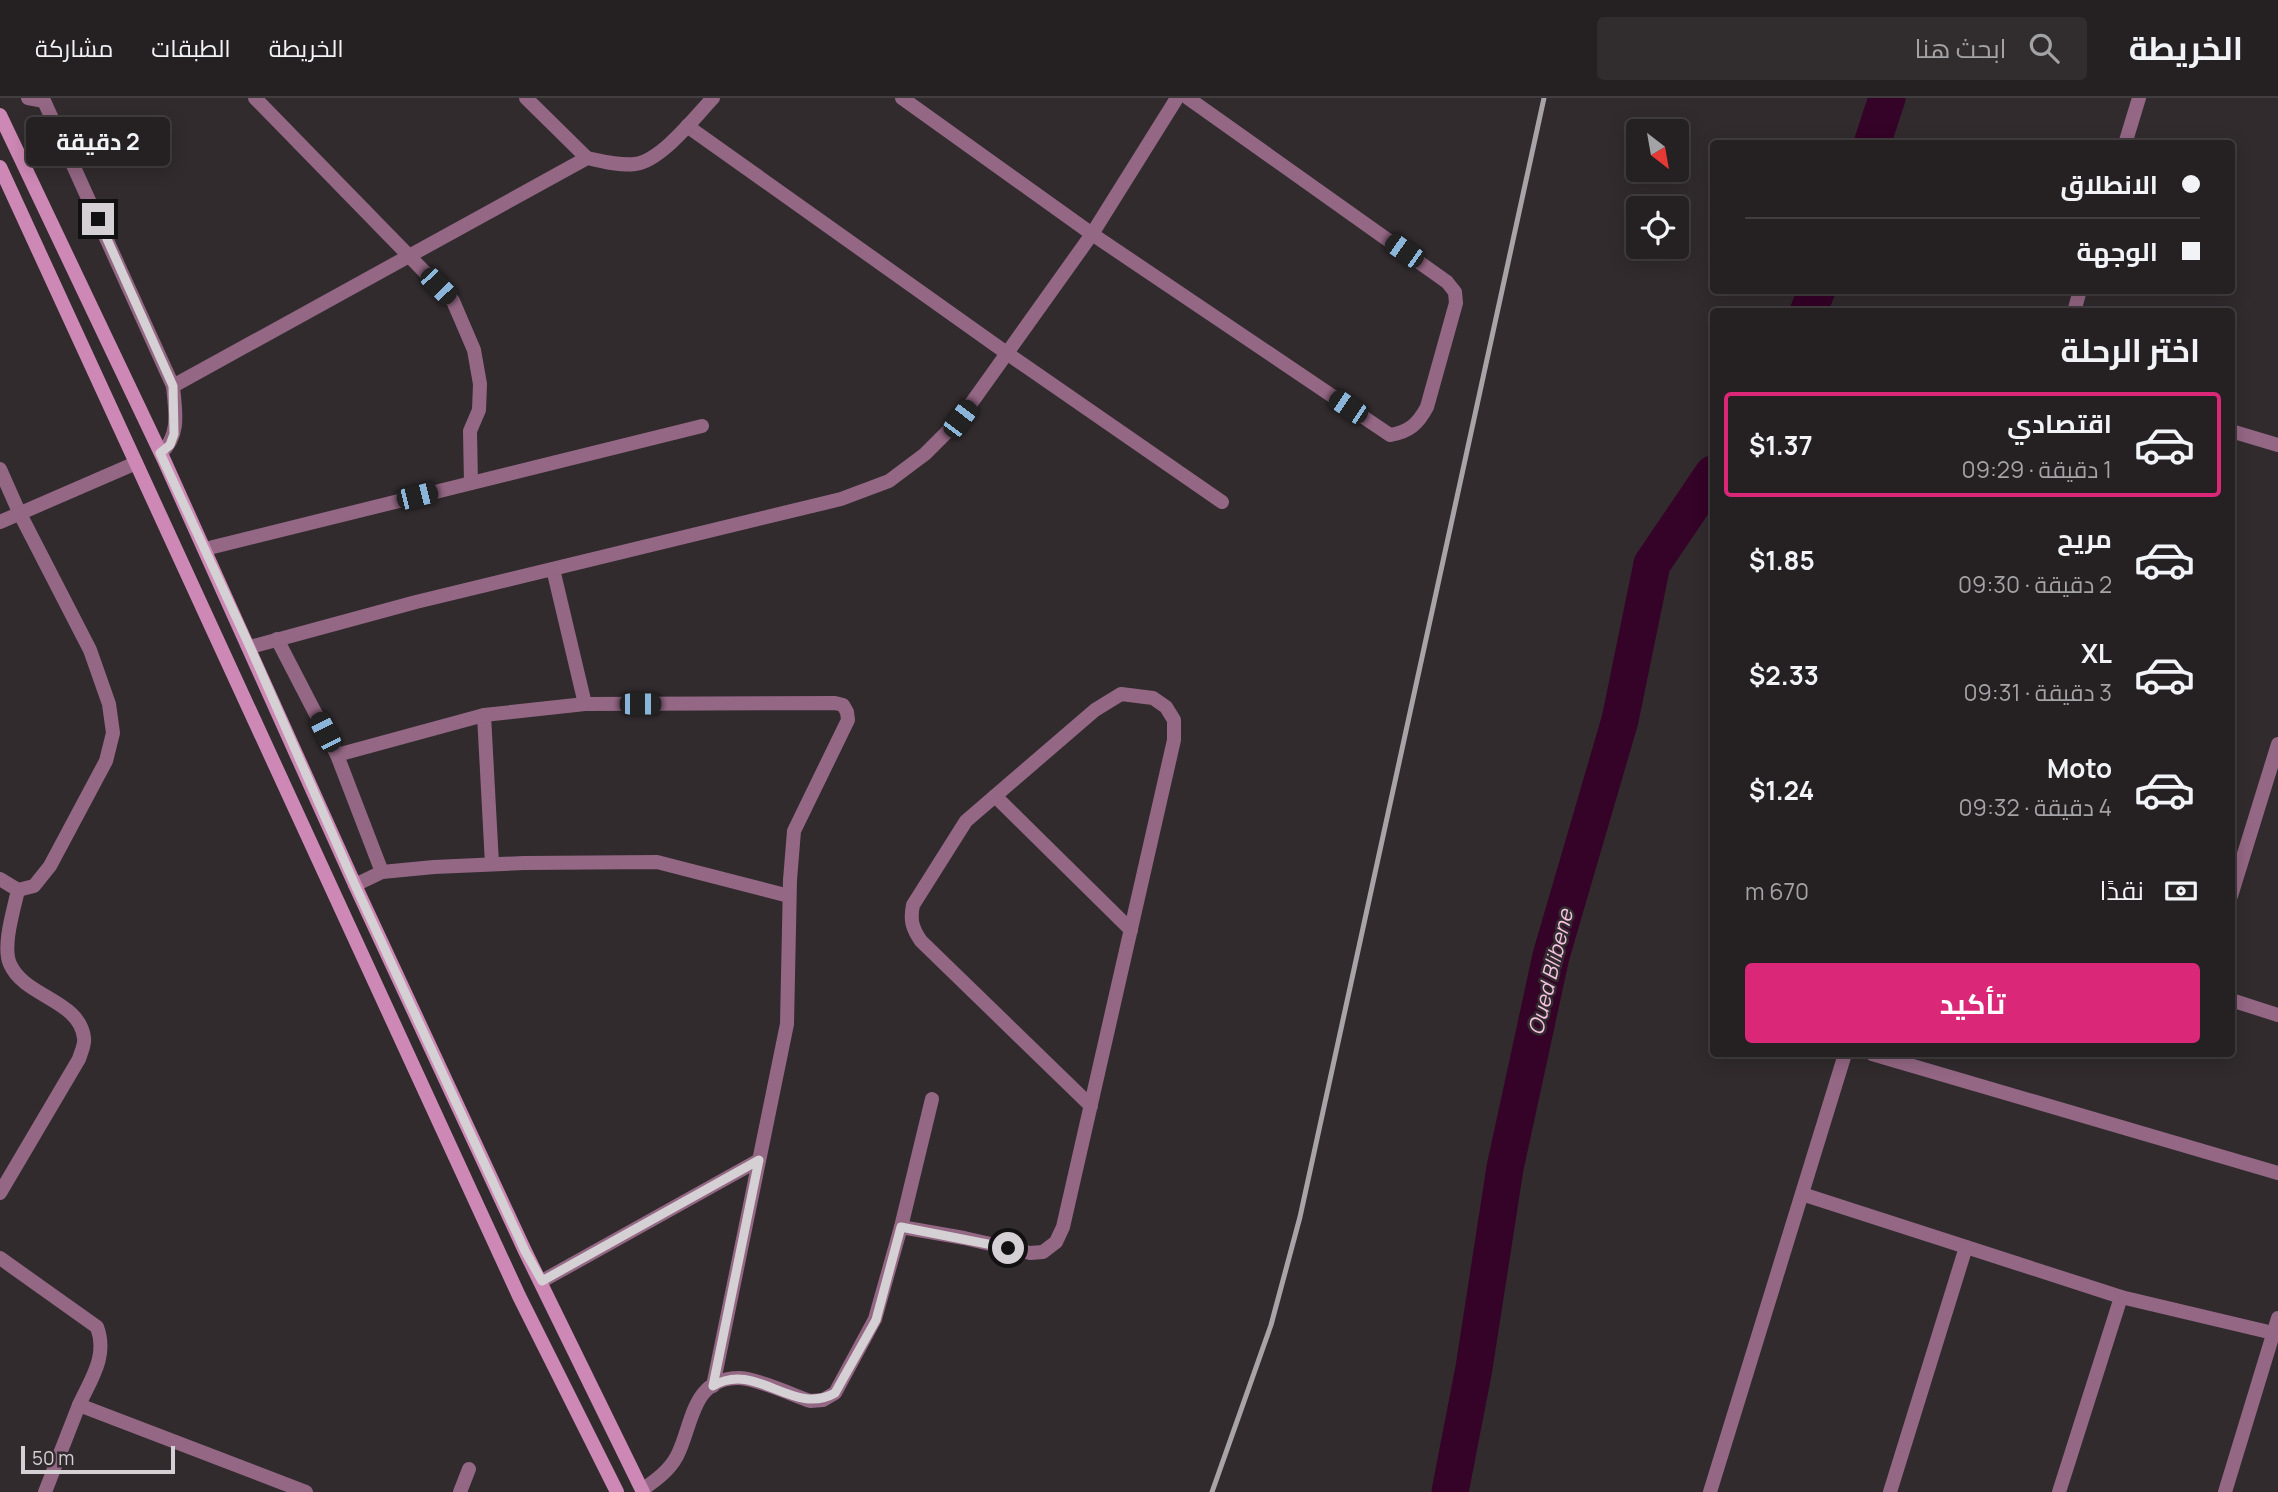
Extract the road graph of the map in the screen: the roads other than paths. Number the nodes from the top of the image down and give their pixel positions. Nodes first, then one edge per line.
1 (28, 98) edge
2 (255, 98) edge
3 (526, 98) edge
4 (713, 98) edge
5 (902, 98) edge
6 (1177, 98) edge
7 (1188, 98) edge
8 (2139, 98) edge
9 (47, 99) edge
10 (0, 115) edge
11 (687, 126) junction
12 (2126, 140) edge
13 (587, 158) junction
14 (0, 167) edge
15 (6, 193) edge
16 (1092, 234) junction
17 (409, 255) junction
18 (1008, 354) junction
19 (173, 386) junction
20 (702, 426) dead end
21 (2235, 432) edge
22 (153, 437) junction
23 (2278, 445) edge
24 (162, 456) junction
25 (135, 461) junction
26 (0, 469) edge
27 (471, 483) junction
28 (1222, 502) dead end
29 (19, 512) junction
30 (0, 522) edge
31 (205, 549) junction
32 (553, 569) junction
33 (277, 639) junction
34 (250, 647) junction
35 (585, 704) junction
36 (484, 715) junction
37 (2278, 744) edge
38 (337, 755) junction
39 (995, 796) junction
40 (492, 864) junction
41 (382, 872) junction
42 (0, 879) edge
43 (2235, 884) edge
44 (355, 885) junction
45 (18, 890) junction
46 (789, 896) junction
47 (1131, 930) junction
48 (2235, 1001) edge
49 (2278, 1015) edge
50 (1844, 1057) edge
51 (1882, 1057) edge
52 (932, 1099) dead end
53 (1091, 1106) junction
54 (759, 1160) junction
55 (2278, 1173) edge
56 (0, 1192) edge
57 (1802, 1195) junction
58 (901, 1227) junction
59 (1966, 1247) junction
60 (0, 1258) edge
61 (539, 1276) junction
62 (515, 1284) junction
63 (548, 1296) junction
64 (2121, 1297) junction
65 (525, 1306) junction
66 (2278, 1318) edge
67 (2273, 1333) junction
68 (713, 1386) junction
69 (79, 1405) junction
70 (469, 1469) dead end
71 (643, 1491) edge
72 (45, 1492) edge
73 (306, 1492) edge
74 (460, 1492) edge
75 (617, 1492) edge
76 (1710, 1492) edge
77 (1889, 1492) edge
78 (2059, 1492) edge
79 (2225, 1492) edge

1 - 9 street
2 - 17 street
3 - 13 street
4 - 11 street
5 - 16 street
6 - 16 street
7 - 16 street
8 - 12 street
9 - 19 street
10 - 22 main road
11 - 13 street
11 - 18 street
13 - 17 street
14 - 15 main road
15 - 25 main road
16 - 18 street
17 - 19 street
17 - 27 street
18 - 28 street
18 - 32 street
19 - 24 street
20 - 27 street
21 - 23 street
22 - 24 main road
22 - 25 main road
24 - 25 main road
24 - 31 main road
25 - 29 street
25 - 62 main road
26 - 29 street
27 - 31 street
29 - 30 street
29 - 45 street
31 - 34 main road
32 - 33 street
32 - 35 street
33 - 34 street
33 - 38 street
34 - 44 main road
35 - 36 street
35 - 46 street
36 - 38 street
36 - 40 street
37 - 43 street
38 - 41 street
39 - 47 street
39 - 47 street
39 - 53 street
40 - 41 street
40 - 46 street
41 - 44 street
42 - 45 street
44 - 61 main road
45 - 56 street
46 - 54 street
47 - 53 street
48 - 49 street
50 - 57 street
51 - 55 street
52 - 58 street
53 - 58 street
54 - 61 street
54 - 68 street
57 - 59 street
57 - 76 street
58 - 68 street
59 - 64 street
59 - 77 street
60 - 69 street
61 - 62 main road
61 - 63 main road
62 - 65 main road
63 - 65 main road
63 - 71 main road
64 - 67 street
64 - 78 street
65 - 75 main road
66 - 67 street
67 - 79 street
68 - 71 street
69 - 72 street
69 - 73 street
70 - 74 street

